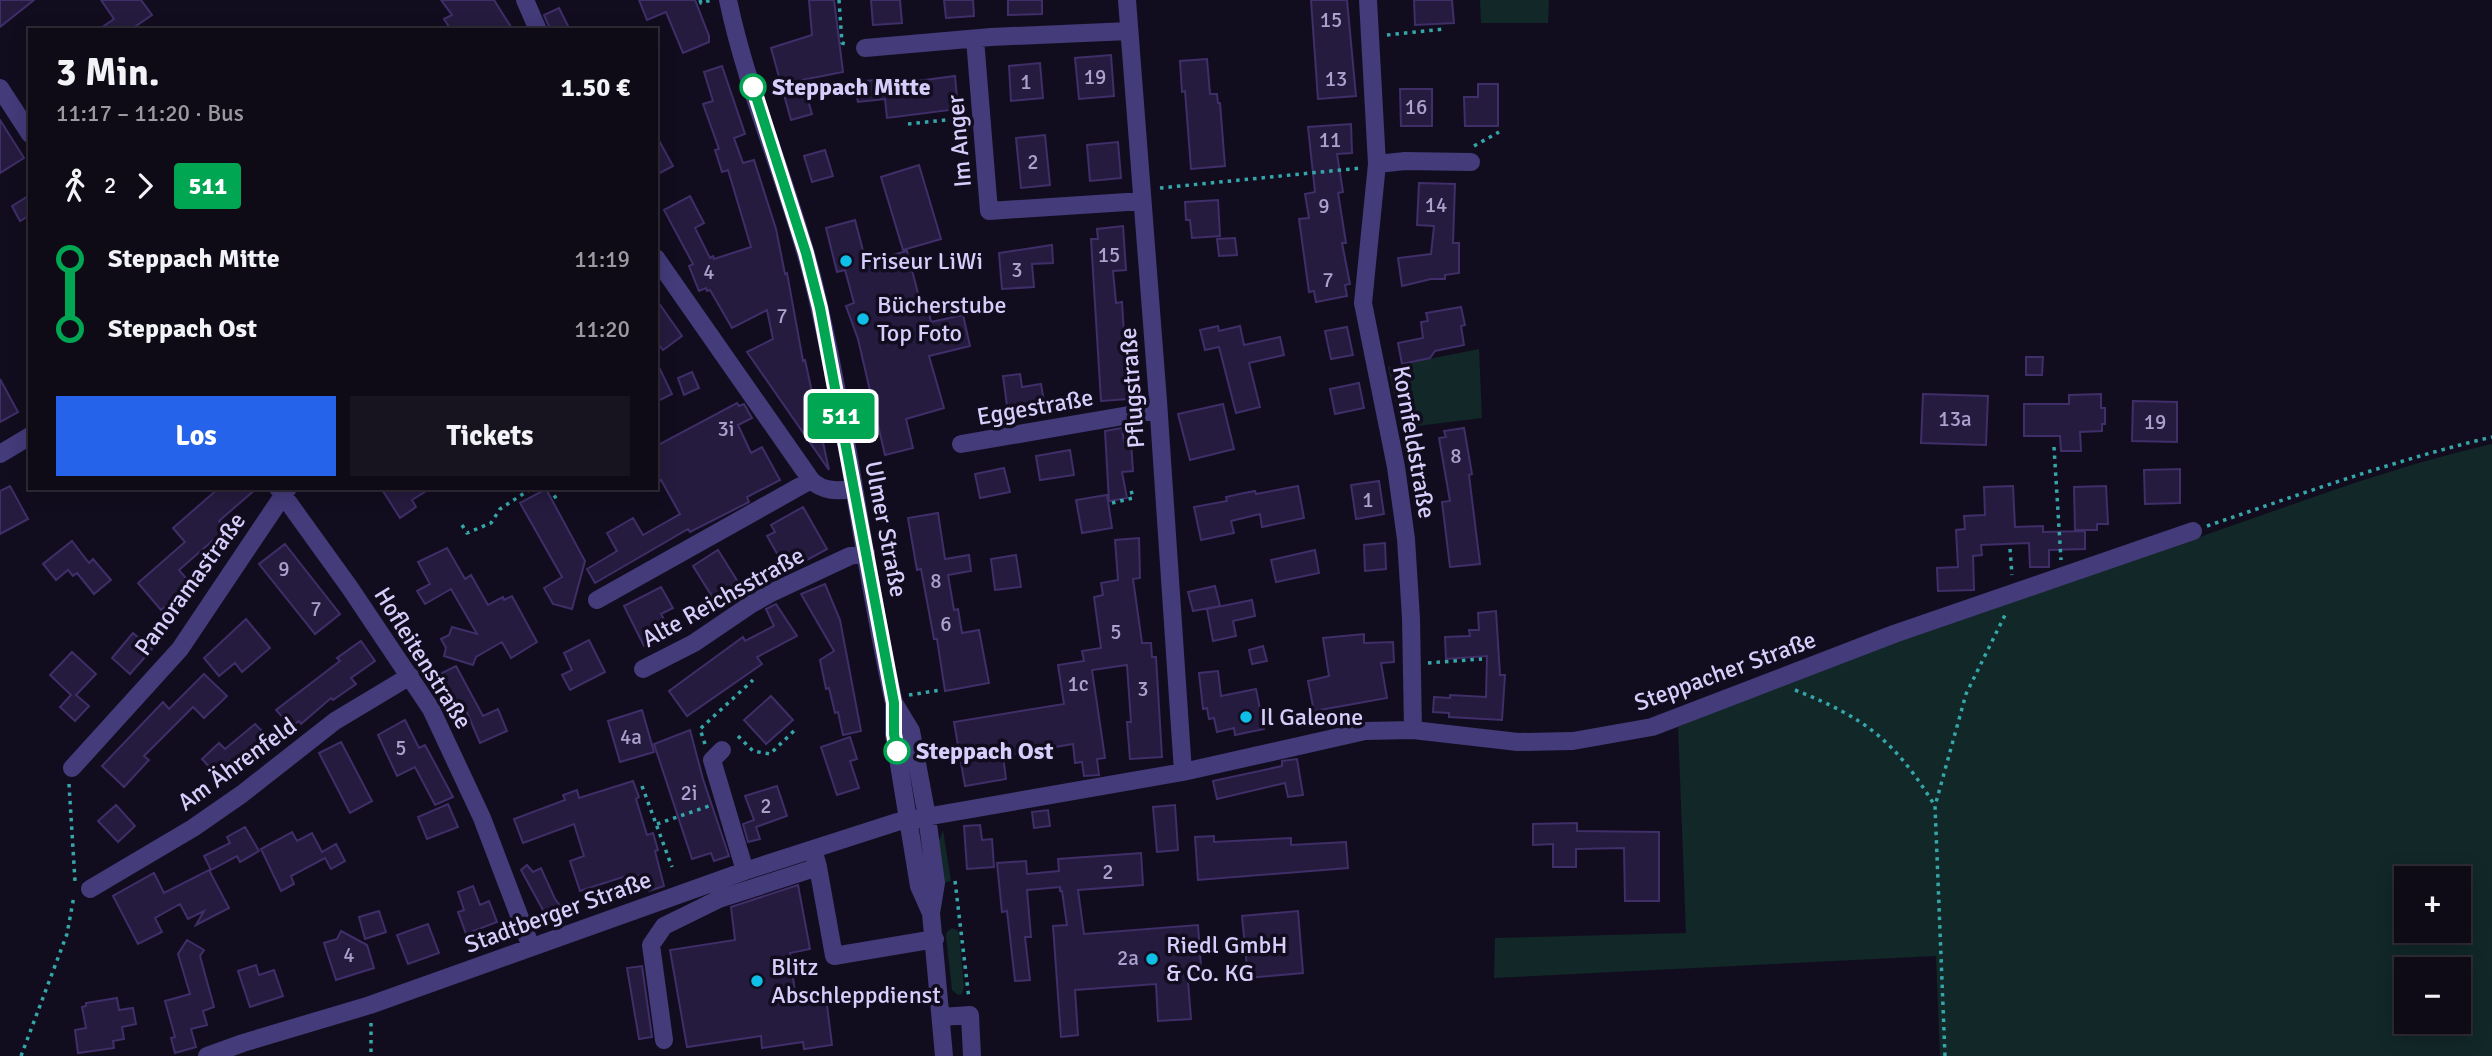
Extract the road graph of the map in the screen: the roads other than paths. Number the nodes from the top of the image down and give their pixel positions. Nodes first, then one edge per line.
1 (525, 0) edge
2 (728, 0) edge
3 (1127, 0) edge
4 (1368, 0) edge
5 (537, 28) edge
6 (1129, 31) junction
7 (975, 39) junction
8 (865, 48) road end
9 (0, 88) edge
10 (28, 131) edge
11 (1471, 162) dead end
12 (1377, 164) junction
13 (1142, 195) junction
14 (658, 261) edge
15 (1158, 410) junction
16 (28, 437) edge
17 (961, 444) dead end
18 (0, 454) edge
19 (811, 480) junction
20 (854, 489) junction
21 (283, 491) edge
22 (2193, 531) road end
23 (866, 554) junction
24 (597, 600) dead end
25 (643, 669) dead end
26 (411, 676) junction
27 (894, 703) junction
28 (1413, 730) junction
29 (717, 755) road end
30 (72, 768) road end
31 (1183, 772) junction
32 (927, 817) junction
33 (909, 820) junction
34 (816, 858) junction
35 (745, 871) junction
36 (90, 889) dead end
37 (931, 913) junction
38 (934, 939) junction
39 (531, 947) junction
40 (941, 1017) junction
41 (664, 1040) dead end
42 (207, 1056) edge
43 (944, 1056) edge
44 (972, 1056) edge

1 - 5 street
2 - 20 street, Ulmer Straße
3 - 6 street, Pflugstraße
4 - 12 street, Kornfeldstraße
6 - 7 street
6 - 13 street, Pflugstraße
7 - 8 street
7 - 13 street, Im Anger
9 - 10 street
11 - 12 street
12 - 28 street, Kornfeldstraße
13 - 15 street, Pflugstraße
14 - 19 street
15 - 17 street, Eggestraße
15 - 31 street, Pflugstraße
16 - 18 street
19 - 20 street
19 - 24 street
20 - 23 street, Ulmer Straße
21 - 26 street, Hofleitenstraße
21 - 30 street, Panoramastraße
22 - 28 street, Steppacher Straße
23 - 25 street, Alte Reichsstraße
23 - 27 street, Ulmer Straße
26 - 36 street, Am Ährenfeld
26 - 39 street, Hofleitenstraße
27 - 32 street, Ulmer Straße
27 - 33 street, Ulmer Straße
28 - 31 street, Steppacher Straße
29 - 35 street
31 - 32 street, Steppacher Straße
32 - 33 street, Stadtberger Straße
32 - 37 street, Ulmer Straße
33 - 34 street, Stadtberger Straße
33 - 37 street, Ulmer Straße
34 - 35 street, Stadtberger Straße
34 - 38 street
34 - 41 street
35 - 39 street, Stadtberger Straße
37 - 38 street
38 - 40 street
39 - 42 street, Stadtberger Straße
40 - 43 street
40 - 44 street

